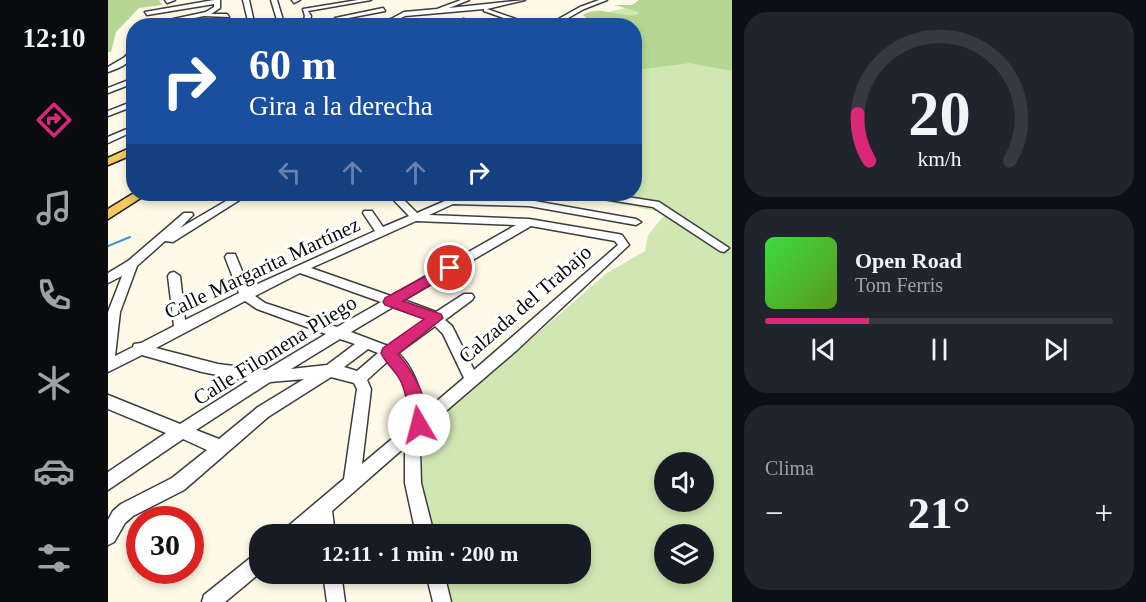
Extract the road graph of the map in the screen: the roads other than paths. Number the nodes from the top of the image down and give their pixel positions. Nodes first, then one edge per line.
1 (246, 0) edge
2 (274, 0) edge
3 (370, 0) edge
4 (496, 0) edge
5 (522, 0) edge
6 (604, 0) edge
7 (217, 1) edge
8 (458, 2) edge
9 (481, 8) junction
10 (383, 10) junction
11 (438, 11) junction
12 (198, 15) junction
13 (227, 16) dead end
14 (154, 18) edge
15 (181, 18) edge
16 (250, 18) edge
17 (279, 18) edge
18 (307, 18) edge
19 (338, 18) dead end
20 (390, 18) edge
21 (398, 18) edge
22 (510, 18) edge
23 (564, 18) edge
24 (126, 60) edge
25 (108, 70) edge
26 (126, 83) edge
27 (108, 91) edge
28 (126, 106) edge
29 (108, 114) edge
30 (126, 132) edge
31 (108, 140) edge
32 (126, 153) edge
33 (108, 162) edge
34 (130, 201) edge
35 (233, 201) edge
36 (399, 201) edge
37 (451, 201) joint
38 (636, 201) edge
39 (368, 213) dead end
40 (188, 214) dead end
41 (108, 215) edge
42 (416, 219) junction
43 (529, 222) junction
44 (636, 222) dead end
45 (382, 233) junction
46 (724, 248) dead end
47 (231, 256) dead end
48 (132, 264) junction
49 (300, 269) junction
50 (174, 276) dead end
51 (108, 279) edge
52 (246, 295) junction
53 (468, 297) dead end
54 (390, 302) junction
55 (436, 318) junction
56 (180, 327) junction
57 (337, 332) junction
58 (366, 343) junction
59 (139, 348) junction
60 (388, 353) junction
61 (108, 364) edge
62 (332, 369) junction
63 (268, 376) junction
64 (359, 378) junction
65 (472, 380) junction
66 (108, 402) edge
67 (419, 425) junction
68 (180, 432) junction
69 (219, 447) junction
70 (108, 482) edge
71 (352, 482) junction
72 (322, 508) junction
73 (303, 524) edge
74 (324, 524) edge
75 (423, 524) edge
76 (108, 536) edge
77 (249, 573) edge
78 (334, 584) edge
79 (438, 584) edge
80 (229, 595) edge
81 (211, 602) edge
82 (336, 602) edge
83 (442, 602) edge

1 - 16 street
2 - 17 street
3 - 10 street
3 - 18 street
4 - 8 street
5 - 9 street
6 - 23 street
7 - 12 street
7 - 14 street
8 - 11 street
9 - 11 street
9 - 22 street
10 - 19 street
10 - 20 street
11 - 21 street
12 - 13 street
12 - 15 street
24 - 25 street
26 - 27 street
28 - 29 street
30 - 31 street
32 - 33 main road
34 - 41 main road
35 - 48 street
36 - 42 street
37 - 42 street, Calle Margarita Martínez
37 - 44 street
38 - 46 street
39 - 45 street
40 - 48 street
42 - 43 street, Calzada del Trabajo
42 - 45 street, Calle Margarita Martínez
43 - 54 street, Calle Filomena Pliego
43 - 65 street, Calzada del Trabajo
45 - 49 street, Calle Margarita Martínez
47 - 52 street
48 - 51 street
48 - 61 street
49 - 52 street, Calle Margarita Martínez
49 - 54 street
50 - 56 street
52 - 56 street, Calle Margarita Martínez
52 - 57 street
53 - 55 street
54 - 55 street
54 - 57 street, Calle Filomena Pliego
55 - 60 street
55 - 65 street
56 - 59 street, Calle Margarita Martínez
57 - 58 street
57 - 63 street, Calle Filomena Pliego
58 - 60 street
58 - 62 street
59 - 61 street, Calle Margarita Martínez
59 - 63 street
60 - 64 street
60 - 67 street
62 - 63 street
62 - 64 street
62 - 69 street
63 - 68 street, Calle Filomena Pliego
64 - 71 street
65 - 67 street, Calzada del Trabajo
66 - 68 street
67 - 71 street, Calzada del Trabajo
67 - 75 street
68 - 69 street
68 - 70 street, Calle Filomena Pliego
69 - 76 street
71 - 72 street, Calzada del Trabajo
72 - 73 street, Calzada del Trabajo
72 - 74 street
77 - 80 street
78 - 82 street
79 - 83 street
80 - 81 street

